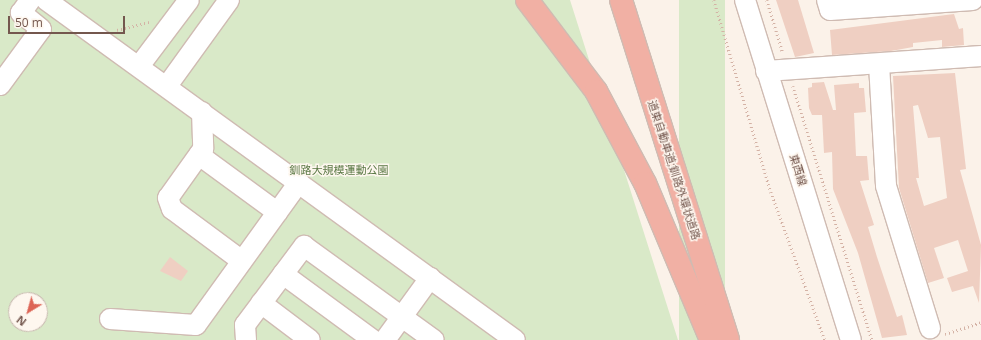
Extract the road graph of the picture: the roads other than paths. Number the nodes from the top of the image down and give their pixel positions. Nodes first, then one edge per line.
1 (30, 0) edge
2 (46, 0) edge
3 (189, 0) edge
4 (229, 0) edge
5 (527, 0) edge
6 (607, 0) edge
7 (621, 0) edge
8 (745, 0) edge
9 (827, 0) edge
10 (973, 0) edge
11 (981, 56) edge
12 (879, 64) junction
13 (140, 65) junction
14 (766, 71) junction
15 (0, 85) edge
16 (167, 86) junction
17 (202, 112) junction
18 (199, 156) junction
19 (299, 182) junction
20 (277, 212) junction
21 (242, 261) junction
22 (282, 274) junction
23 (430, 278) junction
24 (261, 303) junction
25 (402, 316) junction
26 (110, 319) dead end
27 (935, 332) road end
28 (246, 340) edge
29 (310, 340) edge
30 (373, 340) edge
31 (385, 340) edge
32 (434, 340) edge
33 (515, 340) edge
34 (712, 340) edge
35 (728, 340) edge
36 (851, 340) edge

1 - 15 street
2 - 13 street
3 - 13 street
4 - 16 street
5 - 34 highway
6 - 34 highway, 道東自動車道;釧路外環状道路
7 - 35 highway, 道東自動車道;釧路外環状道路
8 - 14 street, 東西線
9 - 10 street
11 - 12 street
12 - 14 street
12 - 27 street
13 - 16 street
14 - 36 street, 東西線
16 - 17 street
17 - 18 street
17 - 19 street
18 - 20 street
18 - 21 street
19 - 20 street
19 - 23 street
20 - 21 street
21 - 26 street
22 - 24 street
22 - 25 street
22 - 30 street
23 - 25 street
23 - 33 street
24 - 28 street
24 - 29 street
25 - 31 street
25 - 32 street

